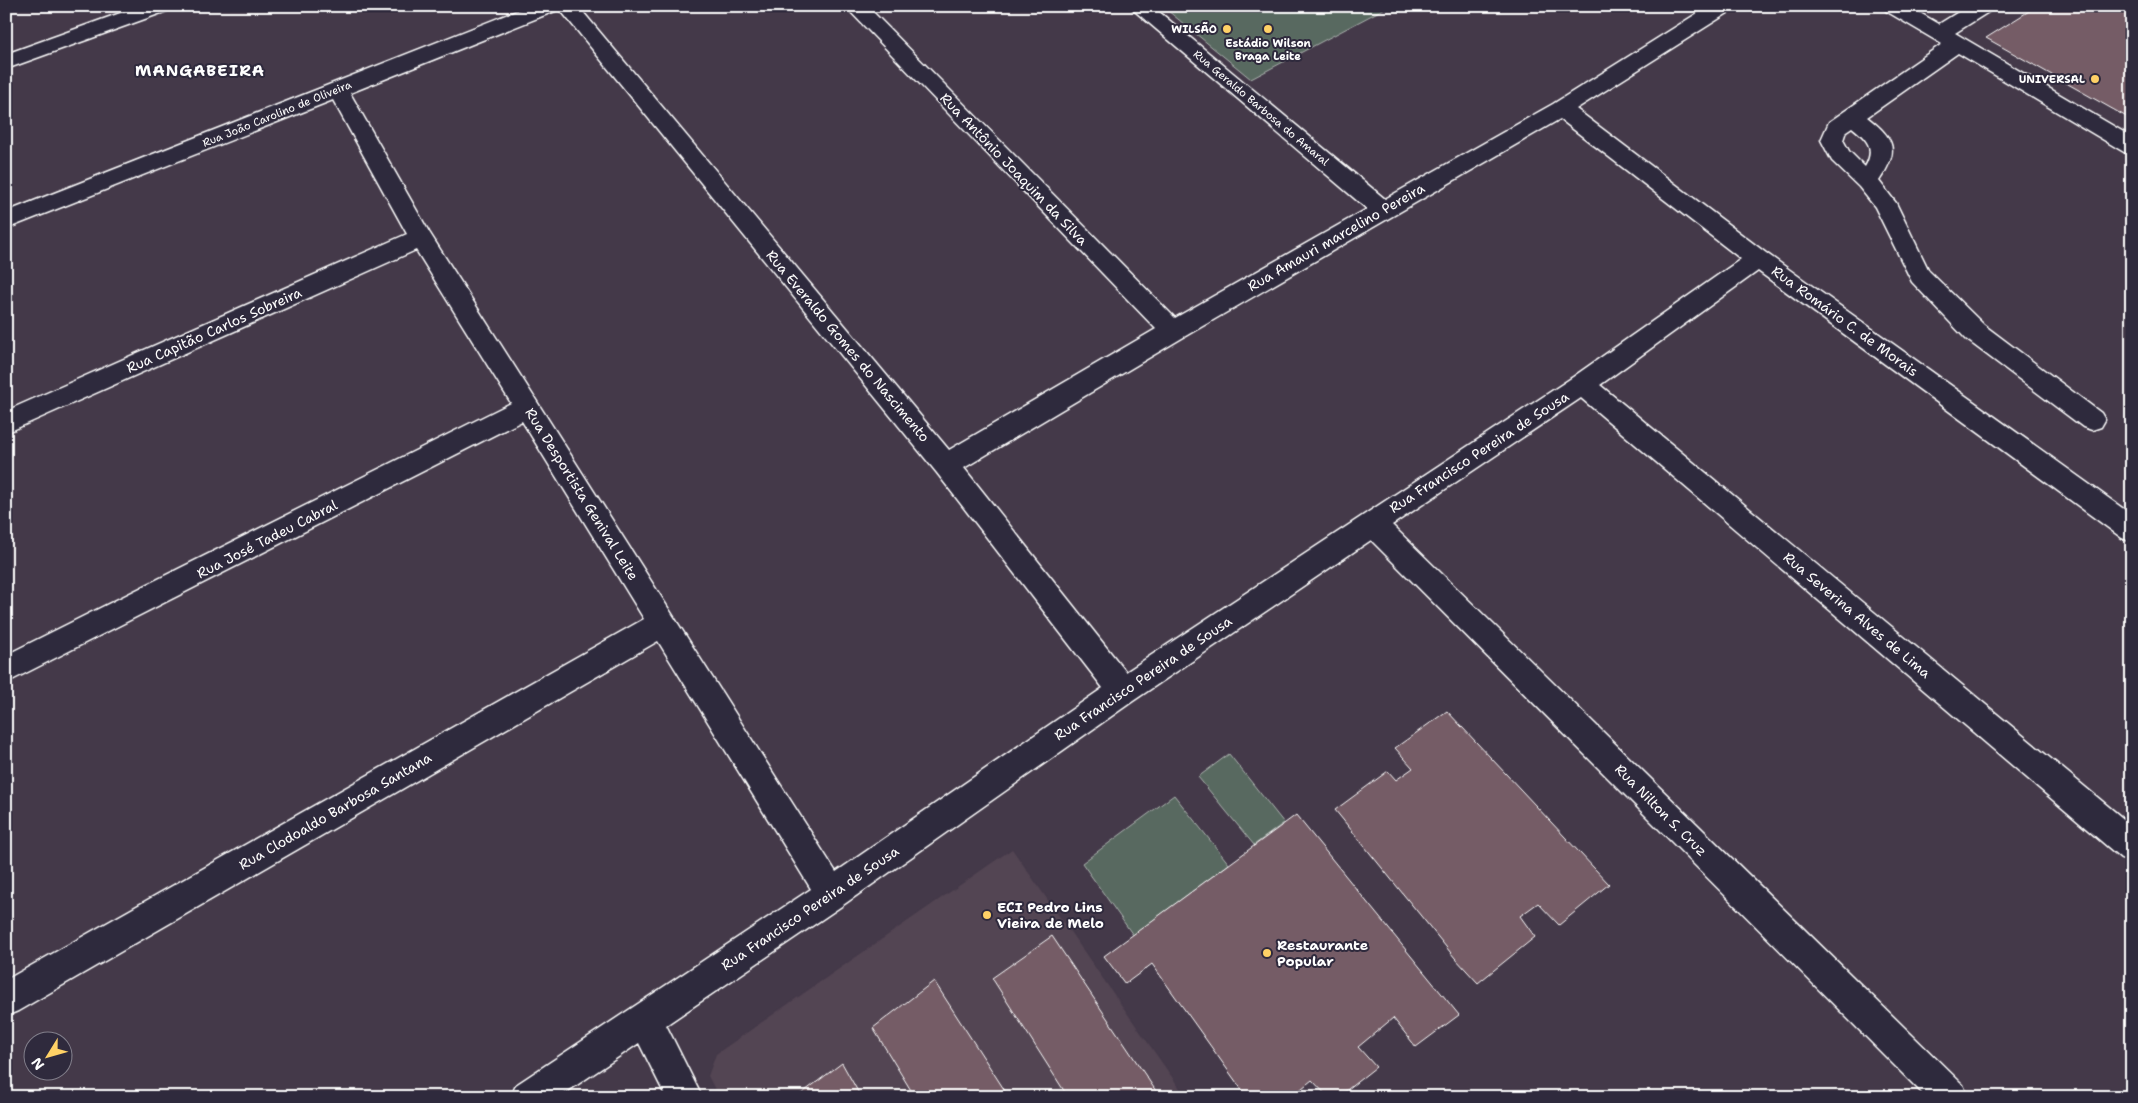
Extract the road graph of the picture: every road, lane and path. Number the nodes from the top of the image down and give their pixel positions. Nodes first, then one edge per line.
1 (160, 6) edge
2 (548, 6) edge
3 (567, 6) edge
4 (855, 6) edge
5 (1139, 6) edge
6 (1724, 6) edge
7 (1893, 6) edge
8 (1983, 6) edge
9 (1948, 39) junction
10 (6, 62) edge
11 (338, 90) junction
12 (1561, 109) junction
13 (1852, 116) junction
14 (2132, 148) edge
15 (1866, 181) junction
16 (1383, 210) junction
17 (6, 221) edge
18 (421, 238) junction
19 (1758, 259) junction
20 (1173, 331) junction
21 (1582, 384) junction
22 (527, 407) junction
23 (2092, 420) dead end
24 (6, 423) edge
25 (946, 465) junction
26 (1372, 523) junction
27 (2132, 530) edge
28 (663, 622) junction
29 (6, 670) edge
30 (1123, 691) junction
31 (2132, 847) edge
32 (832, 894) junction
33 (6, 999) edge
34 (645, 1019) junction
35 (528, 1097) edge
36 (685, 1097) edge
37 (1951, 1097) edge

1 - 10 street
2 - 11 street, Rua João Carolino de Oliveira
3 - 25 street, Rua Everaldo Gomes do Nascimento
4 - 20 street, Rua Antônio Joaquim da Silva
5 - 16 street, Rua Geraldo Barbosa do Amaral
6 - 12 street, Rua Amauri marcelino Pereira
7 - 9 street
8 - 9 street
9 - 13 street
9 - 14 street
11 - 17 street, Rua João Carolino de Oliveira
11 - 18 street, Rua Desportista Genival Leite
12 - 16 street, Rua Amauri marcelino Pereira
12 - 19 street, Rua Romário C. de Morais
13 - 15 street
13 - 15 street
15 - 23 street
16 - 20 street, Rua Amauri marcelino Pereira
18 - 22 street, Rua Desportista Genival Leite
18 - 24 street, Rua Capitão Carlos Sobreira
19 - 21 street, Rua Francisco Pereira de Sousa
19 - 27 street, Rua Romário C. de Morais
20 - 25 street, Rua Amauri marcelino Pereira
21 - 26 street, Rua Francisco Pereira de Sousa
21 - 31 street, Rua Severina Alves de Lima
22 - 28 street, Rua Desportista Genival Leite
22 - 29 street, Rua José Tadeu Cabral
25 - 30 street, Rua Everaldo Gomes do Nascimento
26 - 30 street, Rua Francisco Pereira de Sousa
26 - 37 street, Rua Nilton S. Cruz
28 - 32 street, Rua Desportista Genival Leite
28 - 33 street, Rua Clodoaldo Barbosa Santana
30 - 32 street, Rua Francisco Pereira de Sousa
32 - 34 street, Rua Francisco Pereira de Sousa
34 - 35 street, Rua Francisco Pereira de Sousa
34 - 36 street

